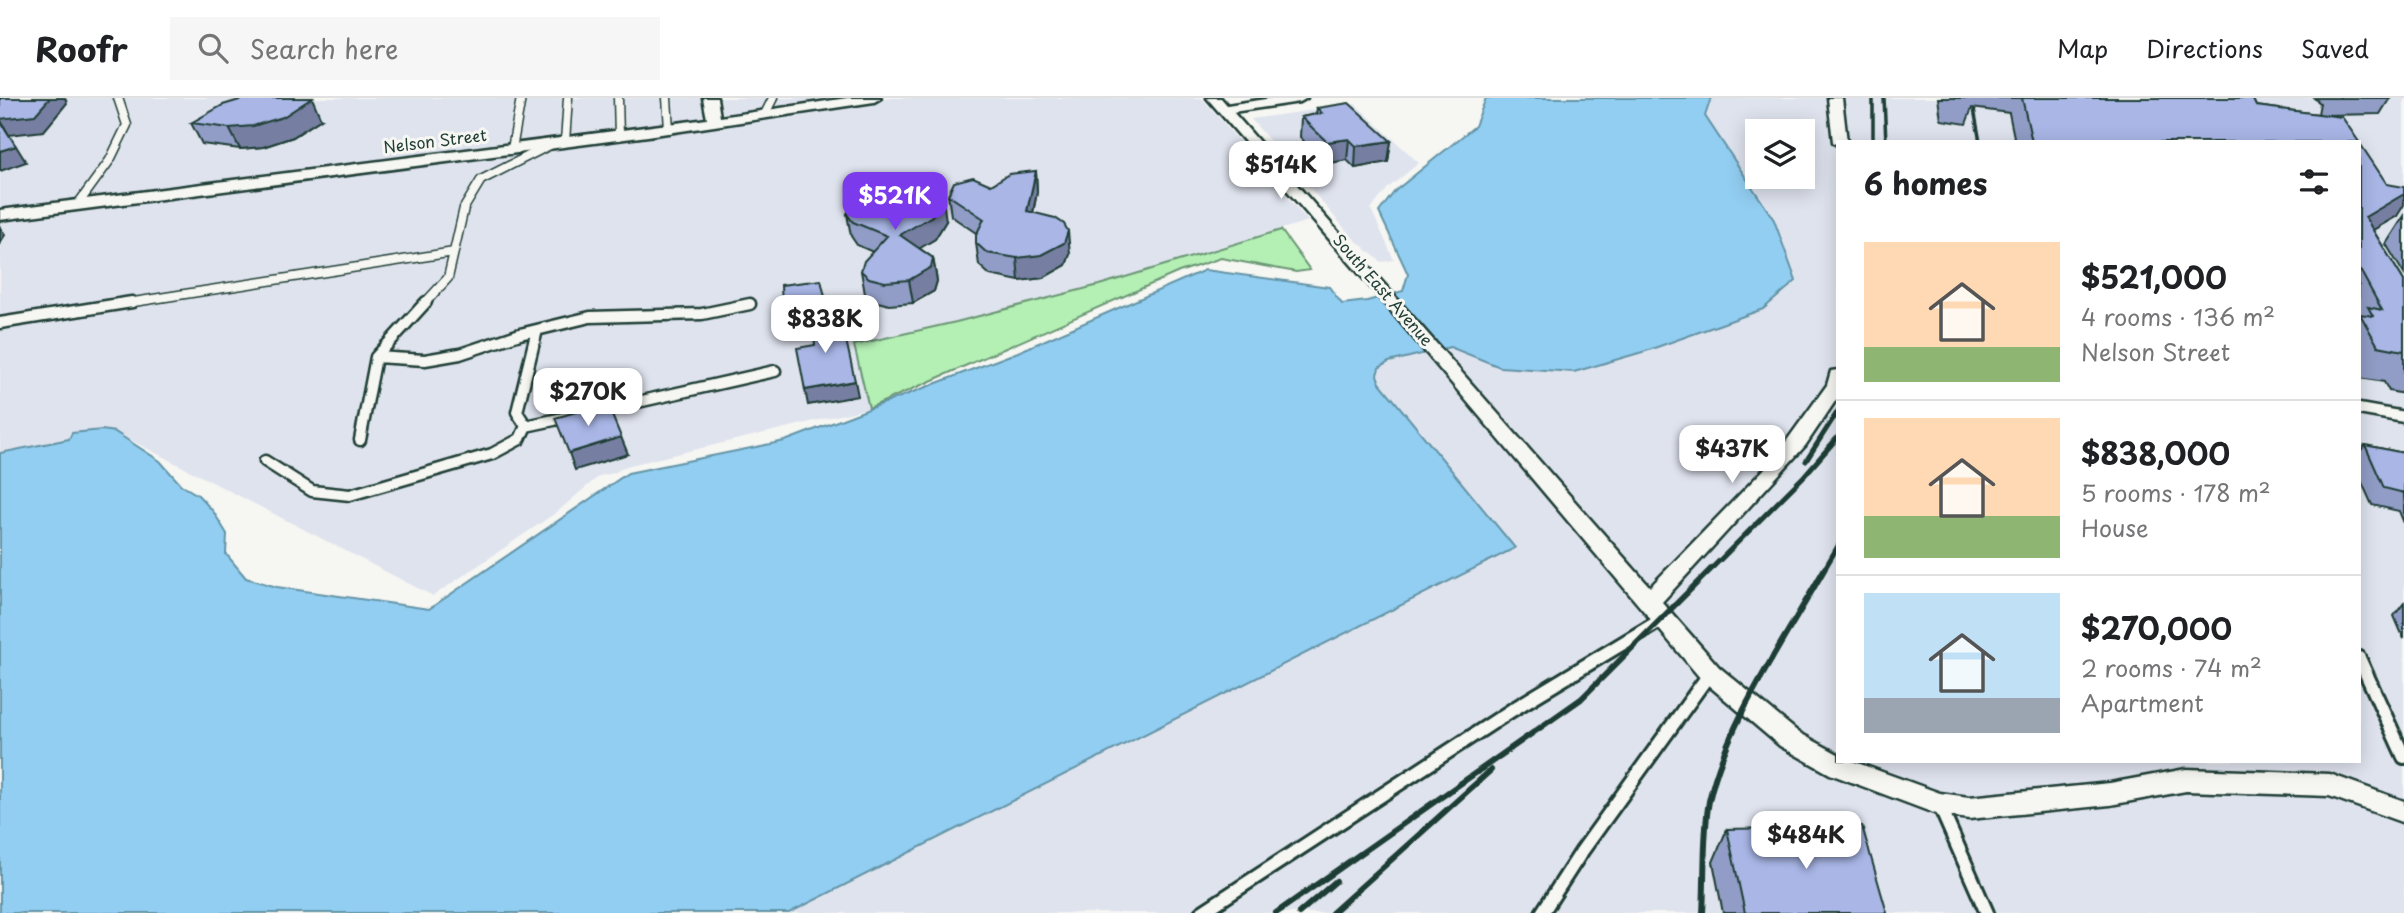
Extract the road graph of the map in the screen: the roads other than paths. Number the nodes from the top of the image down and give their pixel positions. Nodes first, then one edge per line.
1 (118, 98) edge
2 (521, 98) edge
3 (568, 98) edge
4 (618, 98) edge
5 (667, 98) edge
6 (710, 98) edge
7 (773, 98) edge
8 (874, 98) edge
9 (1300, 98) edge
10 (1835, 98) edge
11 (1219, 103) edge
12 (765, 114) junction
13 (714, 122) junction
14 (669, 129) junction
15 (619, 136) junction
16 (1840, 140) edge
17 (558, 143) junction
18 (512, 149) junction
19 (78, 204) junction
20 (0, 215) edge
21 (454, 252) junction
22 (750, 304) dead end
23 (0, 323) edge
24 (537, 330) junction
25 (376, 357) junction
26 (775, 371) dead end
27 (1836, 380) edge
28 (2361, 409) edge
29 (588, 413) edge
30 (575, 416) edge
31 (2404, 417) edge
32 (526, 426) junction
33 (360, 440) dead end
34 (265, 461) dead end
35 (1656, 610) junction
36 (2361, 662) edge
37 (1710, 673) junction
38 (2404, 757) edge
39 (1939, 804) junction
40 (2404, 812) edge
41 (1201, 913) edge
42 (1542, 913) edge
43 (1987, 913) edge

1 - 19 lane
2 - 18 lane
3 - 17 lane
4 - 15 lane
5 - 14 lane
6 - 13 street
7 - 12 lane
8 - 12 street, Nelson Street
9 - 11 street
10 - 16 street
11 - 35 street, South East Avenue
12 - 13 street, Nelson Street
13 - 14 street, Nelson Street
14 - 15 street, Nelson Street
15 - 17 street, Nelson Street
17 - 18 street, Nelson Street
17 - 21 lane
18 - 19 street, Nelson Street
19 - 20 street, Nelson Street
21 - 23 lane
21 - 25 lane
22 - 24 lane
24 - 25 lane
24 - 32 lane
25 - 33 lane
26 - 29 lane
27 - 35 street
28 - 31 lane
30 - 32 lane
32 - 34 lane
35 - 37 street, South East Avenue
35 - 41 lane
36 - 38 lane
37 - 39 street, South East Avenue
37 - 42 lane
39 - 40 street, South East Avenue
39 - 43 lane

